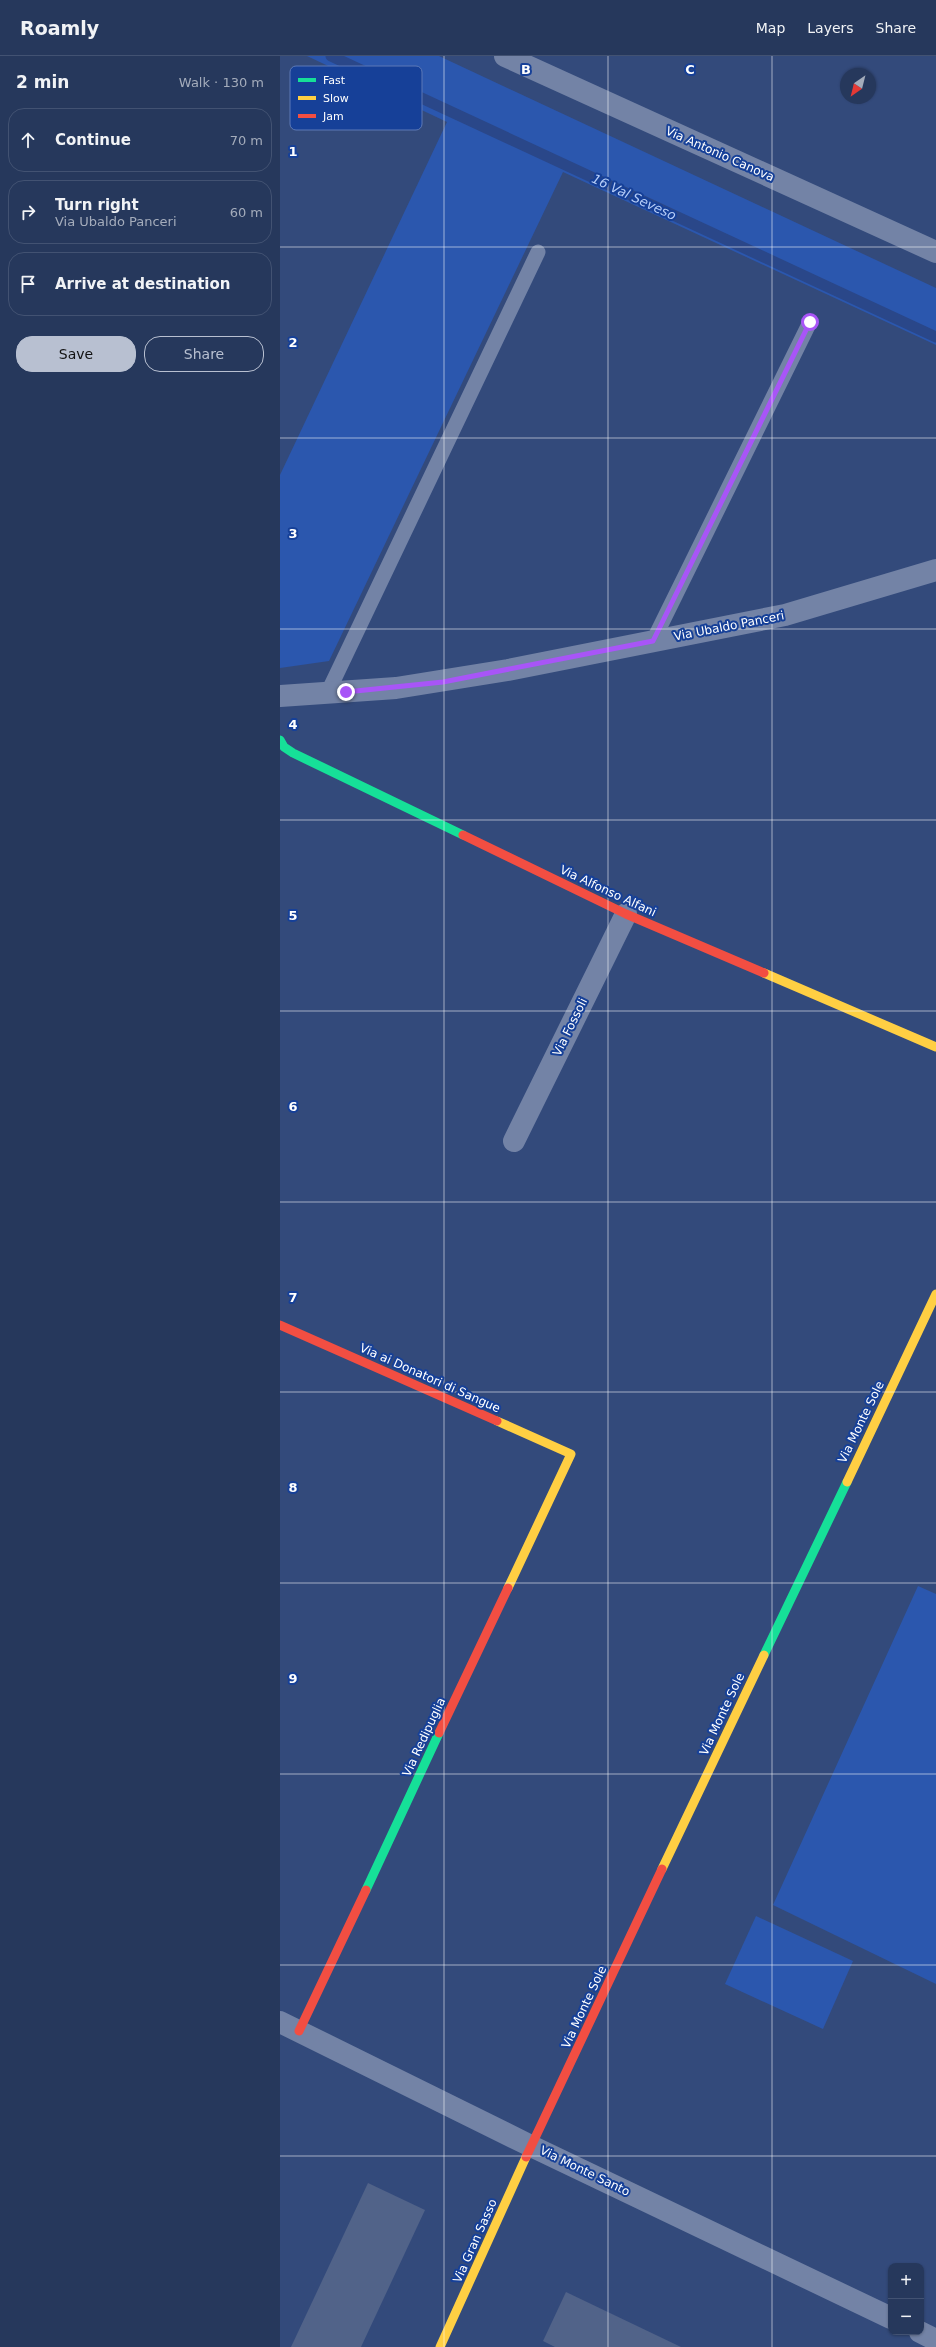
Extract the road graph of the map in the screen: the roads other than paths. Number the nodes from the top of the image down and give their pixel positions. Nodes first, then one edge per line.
1 (505, 56) edge
2 (538, 252) dead end
3 (936, 252) edge
4 (810, 322) dead end
5 (936, 570) edge
6 (653, 641) junction
7 (328, 692) junction
8 (280, 696) edge
9 (280, 740) edge
10 (626, 914) junction
11 (936, 1047) edge
12 (514, 1141) dead end
13 (936, 1294) edge
14 (280, 1325) edge
15 (571, 1454) joint
16 (290, 2026) edge
17 (532, 2146) junction
18 (888, 2317) edge
19 (924, 2334) edge
20 (936, 2340) edge
21 (440, 2347) edge

1 - 3 street, Via Antonio Canova
2 - 7 lane
4 - 6 lane
5 - 6 street, Via Ubaldo Panceri
6 - 7 street, Via Ubaldo Panceri
7 - 8 street, Via Ubaldo Panceri
9 - 10 street, Via Alfonso Alfani
10 - 11 street, Via Alfonso Alfani
10 - 12 street, Via Fossoli
13 - 17 street, Via Monte Sole
14 - 15 street, Via ai Donatori di Sangue
15 - 16 street, Via Redipuglia
16 - 17 street, Via Monte Santo
17 - 18 street, Via Monte Santo
17 - 21 street, Via Gran Sasso
19 - 20 street

